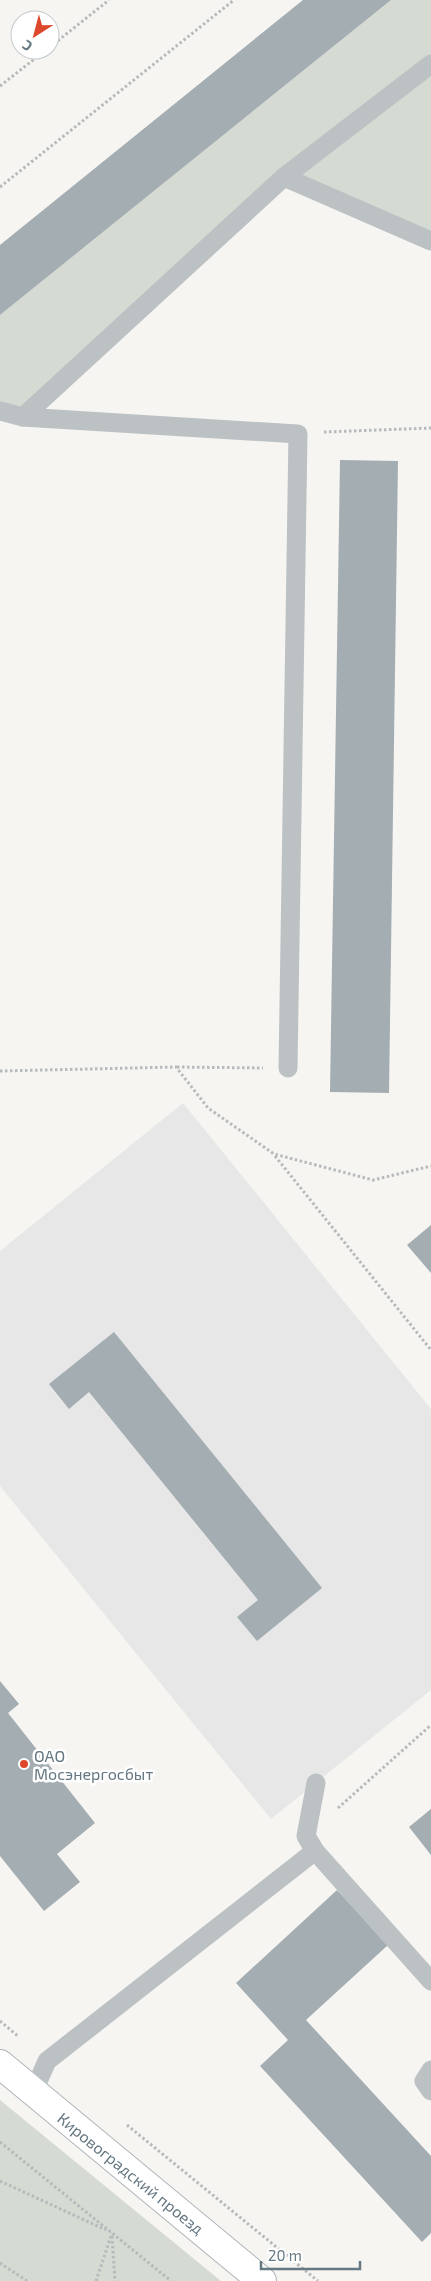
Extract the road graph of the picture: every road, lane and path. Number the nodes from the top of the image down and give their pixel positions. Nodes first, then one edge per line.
1 (109, 0) edge
2 (234, 0) edge
3 (60, 39) edge
4 (33, 60) edge
5 (431, 64) edge
6 (0, 86) edge
7 (284, 177) junction
8 (0, 187) edge
9 (431, 241) edge
10 (0, 411) edge
11 (24, 417) junction
12 (431, 428) edge
13 (298, 434) junction
14 (176, 1067) junction
15 (288, 1068) joint
16 (0, 1071) edge
17 (274, 1154) junction
18 (431, 1166) edge
19 (431, 1350) edge
20 (431, 1725) edge
21 (316, 1783) dead end
22 (350, 1798) dead end
23 (315, 1851) junction
24 (431, 1981) edge
25 (0, 2022) edge
26 (47, 2060) junction
27 (0, 2064) edge
28 (431, 2070) edge
29 (431, 2091) edge
30 (33, 2093) junction
31 (125, 2124) dead end
32 (0, 2142) edge
33 (0, 2181) edge
34 (112, 2233) junction
35 (0, 2263) edge
36 (27, 2281) edge
37 (96, 2281) edge
38 (115, 2281) edge
39 (171, 2281) edge
40 (262, 2281) edge
41 (318, 2281) edge

1 - 3 path
2 - 8 path
4 - 6 path
5 - 7 lane
7 - 9 lane
7 - 11 lane
10 - 11 lane
11 - 13 lane
12 - 13 path
13 - 15 lane
14 - 15 path
14 - 16 path
14 - 17 path
17 - 18 path
17 - 19 path
20 - 22 path
21 - 23 lane
23 - 24 lane
23 - 26 lane
25 - 26 path
26 - 30 lane
27 - 30 street, Кировоградский проезд
28 - 29 lane
30 - 40 street, Кировоградский проезд
31 - 41 path
32 - 34 path
33 - 34 path
34 - 37 path
34 - 38 path
34 - 39 path
35 - 36 path

